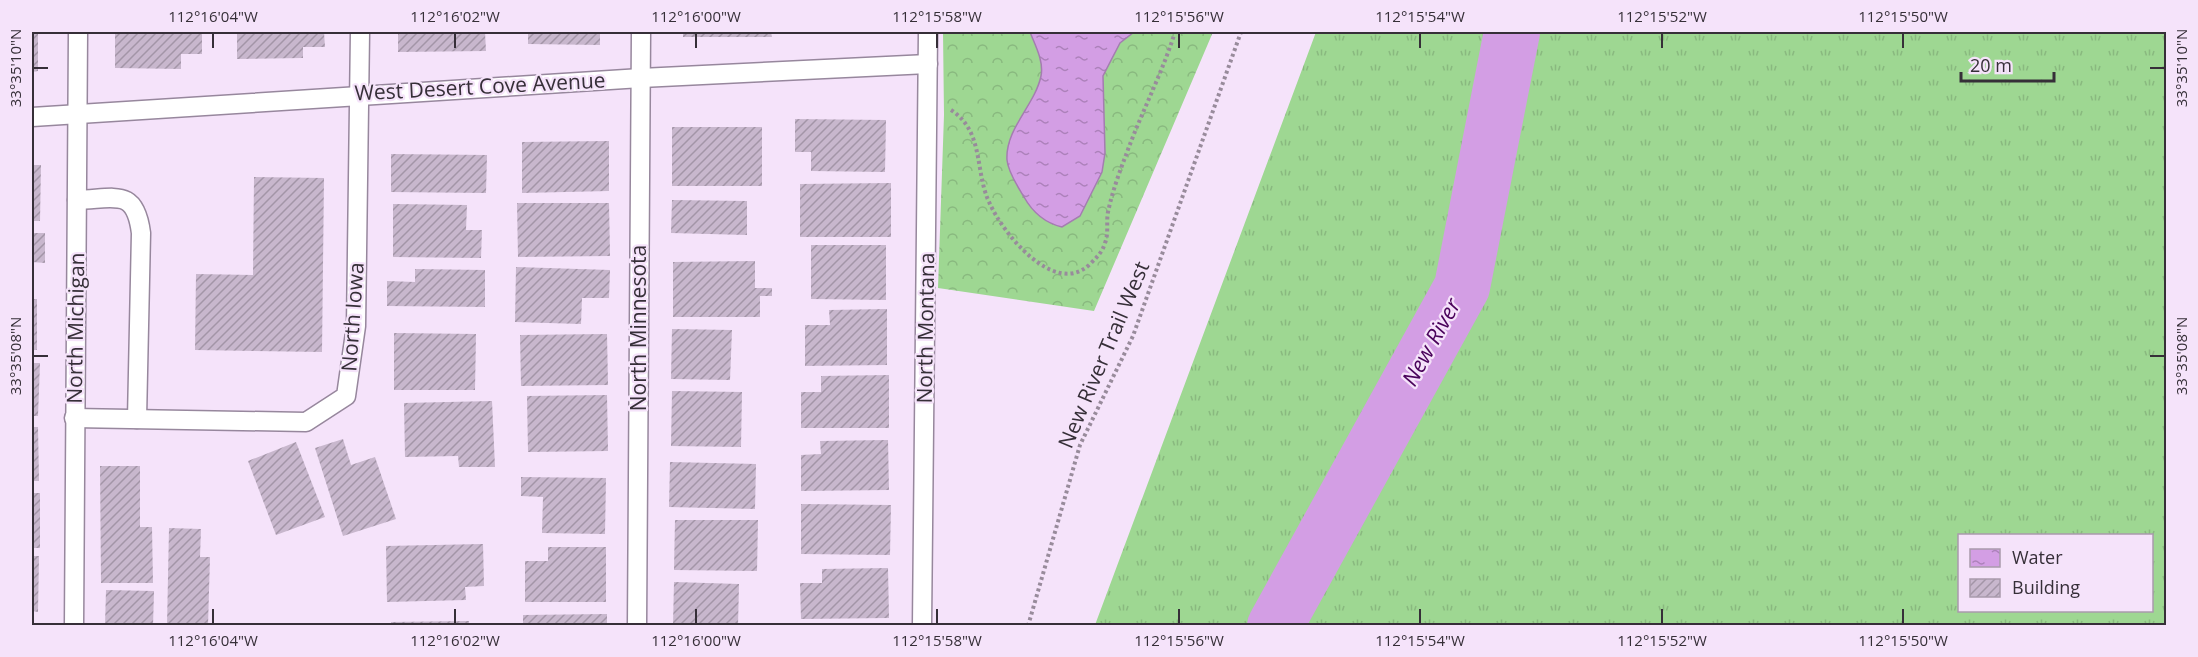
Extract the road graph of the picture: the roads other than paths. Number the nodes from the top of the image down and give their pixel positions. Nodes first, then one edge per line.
1 (78, 32) edge
2 (360, 32) edge
3 (641, 32) edge
4 (928, 32) edge
5 (928, 64) junction
6 (641, 78) junction
7 (360, 94) junction
8 (78, 115) junction
9 (32, 117) edge
10 (77, 200) junction
11 (74, 418) junction
12 (137, 419) junction
13 (74, 626) edge
14 (636, 626) edge
15 (922, 626) edge

1 - 8 lane, North Michigan
2 - 7 lane, North Iowa
3 - 6 lane, North Minnesota
4 - 5 lane, North Montana
5 - 6 lane, West Desert Cove Avenue
5 - 15 lane, North Montana
6 - 7 lane, West Desert Cove Avenue
6 - 14 lane, North Minnesota
7 - 8 lane, West Desert Cove Avenue
7 - 12 lane, North Iowa
8 - 9 lane, West Desert Cove Avenue
8 - 10 lane, North Michigan
10 - 11 lane, North Michigan
10 - 12 lane
11 - 12 lane, North Iowa
11 - 13 lane, North Michigan

